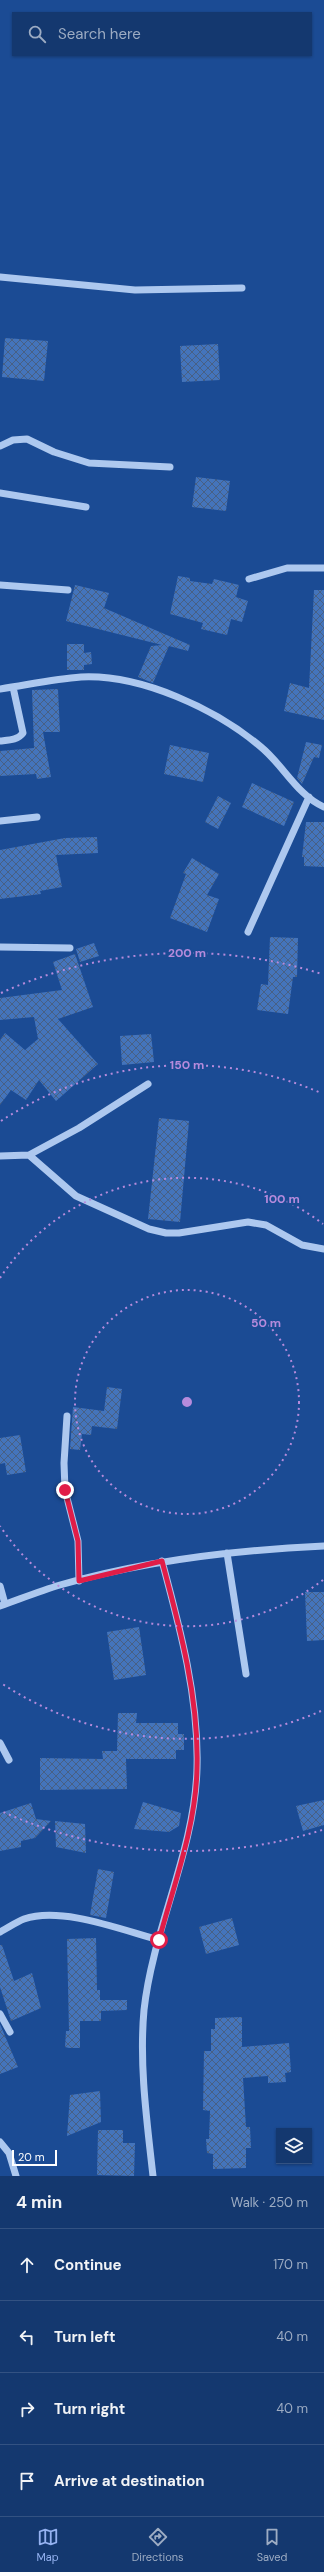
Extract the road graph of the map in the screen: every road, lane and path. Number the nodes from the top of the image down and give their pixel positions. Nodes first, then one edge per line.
1 (0, 277) edge
2 (242, 288) dead end
3 (0, 446) edge
4 (170, 467) dead end
5 (0, 493) edge
6 (86, 507) dead end
7 (324, 568) edge
8 (249, 579) dead end
9 (0, 584) edge
10 (68, 590) dead end
11 (13, 687) junction
12 (0, 689) edge
13 (0, 741) edge
14 (309, 797) junction
15 (324, 808) edge
16 (37, 817) dead end
17 (0, 821) edge
18 (248, 932) dead end
19 (0, 947) edge
20 (70, 948) dead end
21 (148, 1084) dead end
22 (29, 1155) junction
23 (0, 1156) edge
24 (324, 1249) edge
25 (67, 1416) dead end
26 (324, 1546) edge
27 (227, 1553) junction
28 (162, 1561) junction
29 (79, 1581) junction
30 (0, 1586) edge
31 (3, 1605) edge
32 (246, 1674) dead end
33 (0, 1743) edge
34 (9, 1760) dead end
35 (0, 1932) edge
36 (159, 1940) junction
37 (0, 2014) edge
38 (10, 2032) dead end
39 (0, 2142) edge
40 (16, 2176) edge
41 (153, 2176) edge

1 - 2 street
3 - 4 street
5 - 6 street
7 - 8 street
9 - 10 street
11 - 12 street
11 - 13 street
11 - 14 street
14 - 15 street
14 - 18 street
16 - 17 street
19 - 20 street
21 - 22 street
22 - 23 street
22 - 24 street
25 - 29 street
26 - 27 street
27 - 28 street
27 - 32 street
28 - 29 street
28 - 36 street
29 - 31 street
30 - 31 street
33 - 34 street
35 - 36 street
36 - 41 street
37 - 38 street
39 - 40 street

